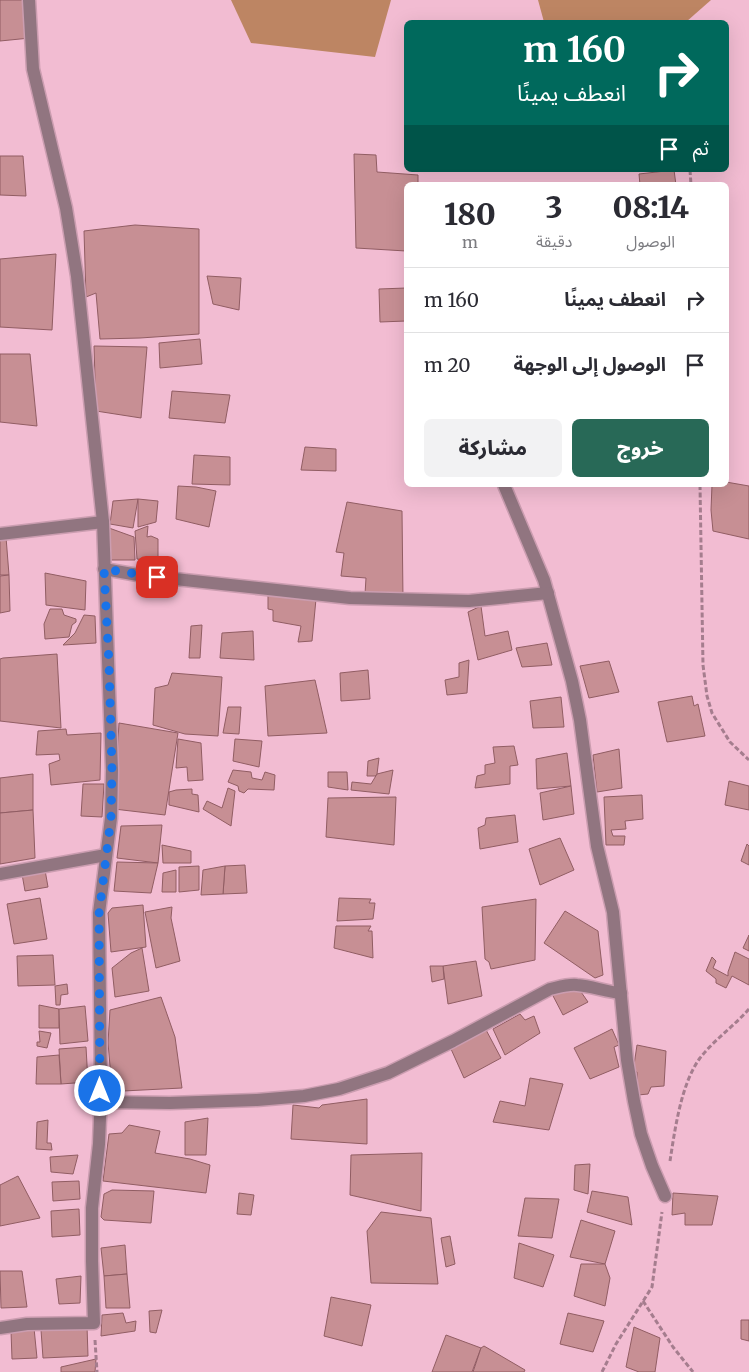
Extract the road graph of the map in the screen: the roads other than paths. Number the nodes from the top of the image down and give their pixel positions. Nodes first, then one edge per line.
1 (29, 0) edge
2 (505, 487) edge
3 (102, 522) junction
4 (0, 534) edge
5 (104, 569) junction
6 (548, 593) junction
7 (106, 856) junction
8 (0, 874) edge
9 (621, 993) junction
10 (100, 1102) junction
11 (665, 1196) dead end
12 (0, 1328) edge

1 - 3 street
2 - 6 street
3 - 4 street
3 - 5 street
5 - 6 street
5 - 7 street
6 - 9 street
7 - 8 street
7 - 10 street
9 - 10 street
9 - 11 street
10 - 12 street

